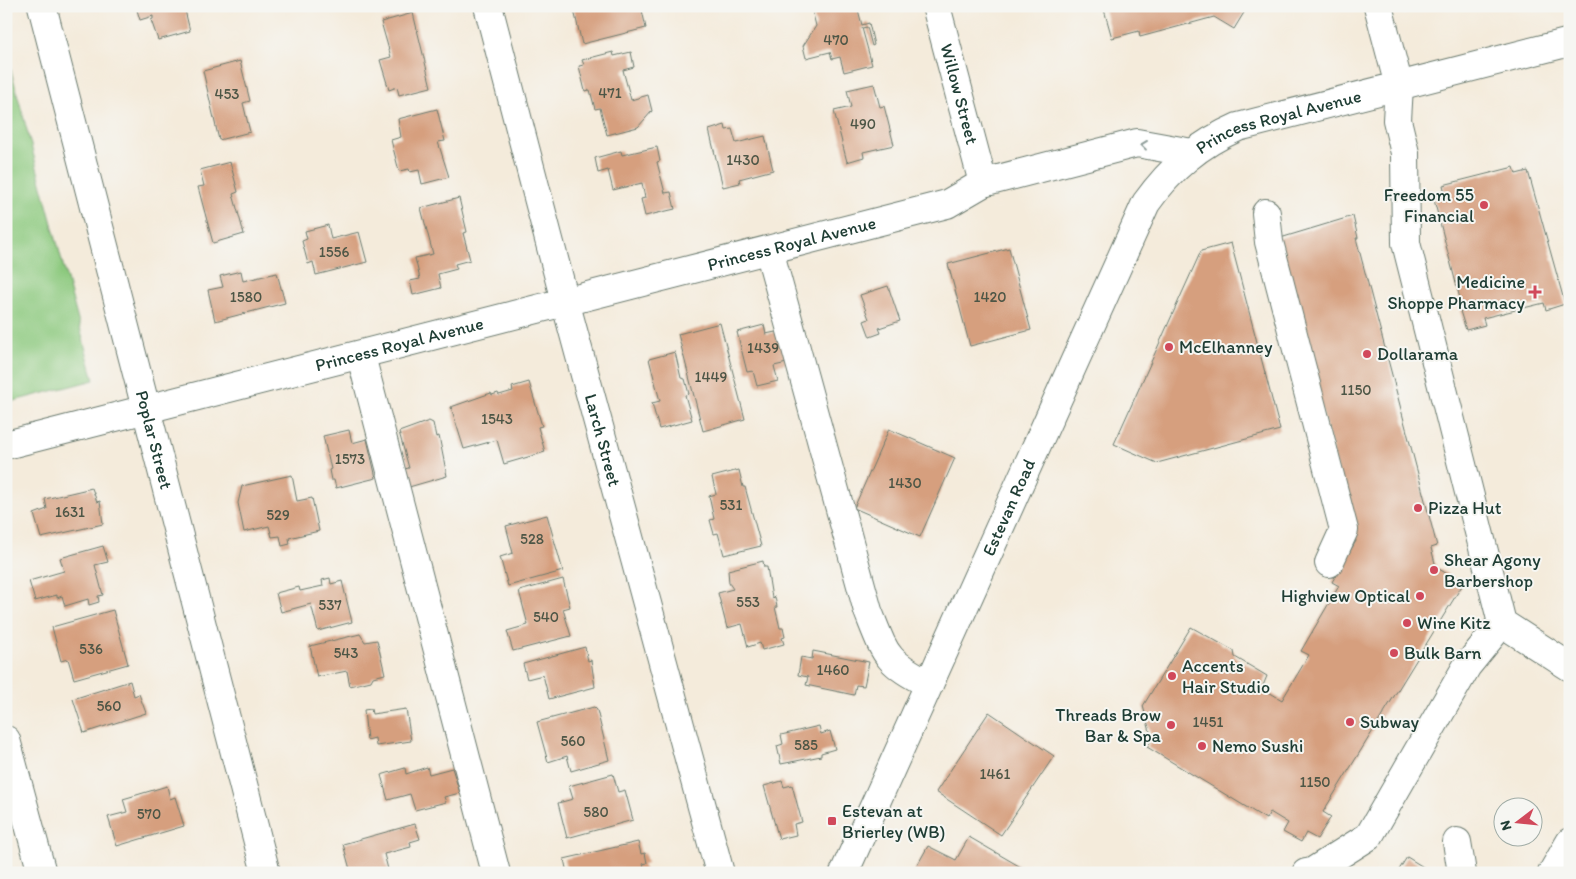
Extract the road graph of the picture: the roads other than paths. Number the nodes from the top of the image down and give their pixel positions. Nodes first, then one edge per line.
1 (42, 6) edge
2 (488, 6) edge
3 (936, 6) edge
4 (1378, 6) edge
5 (1570, 42) edge
6 (1399, 86) junction
7 (1192, 153) junction
8 (983, 182) junction
9 (1266, 213) dead end
10 (770, 250) junction
11 (565, 301) junction
12 (361, 356) junction
13 (145, 410) junction
14 (6, 445) edge
15 (1329, 564) dead end
16 (1502, 623) junction
17 (1570, 666) edge
18 (929, 684) junction
19 (6, 740) edge
20 (1457, 842) dead end
21 (1570, 842) edge
22 (42, 873) edge
23 (266, 873) edge
24 (496, 873) edge
25 (720, 873) edge
26 (844, 873) edge
27 (1306, 873) edge
28 (1462, 873) edge
29 (1552, 873) edge

1 - 13 street, Poplar Street
2 - 11 street, Larch Street
3 - 8 street, Willow Street
4 - 6 street
5 - 6 street, Princess Royal Avenue
6 - 7 street, Princess Royal Avenue
6 - 16 street
7 -> 8 street, Princess Royal Avenue
7 - 18 street, Estevan Road
8 - 10 street, Princess Royal Avenue
9 - 15 street
10 - 11 street, Princess Royal Avenue
10 - 18 street
11 - 12 street, Princess Royal Avenue
11 - 25 street, Larch Street
12 - 13 street, Princess Royal Avenue
12 - 24 street
13 - 14 street, Princess Royal Avenue
13 - 23 street, Poplar Street
16 - 17 street
16 - 27 street
18 - 26 street, Estevan Road
19 - 22 street
20 - 28 street
21 - 29 street

